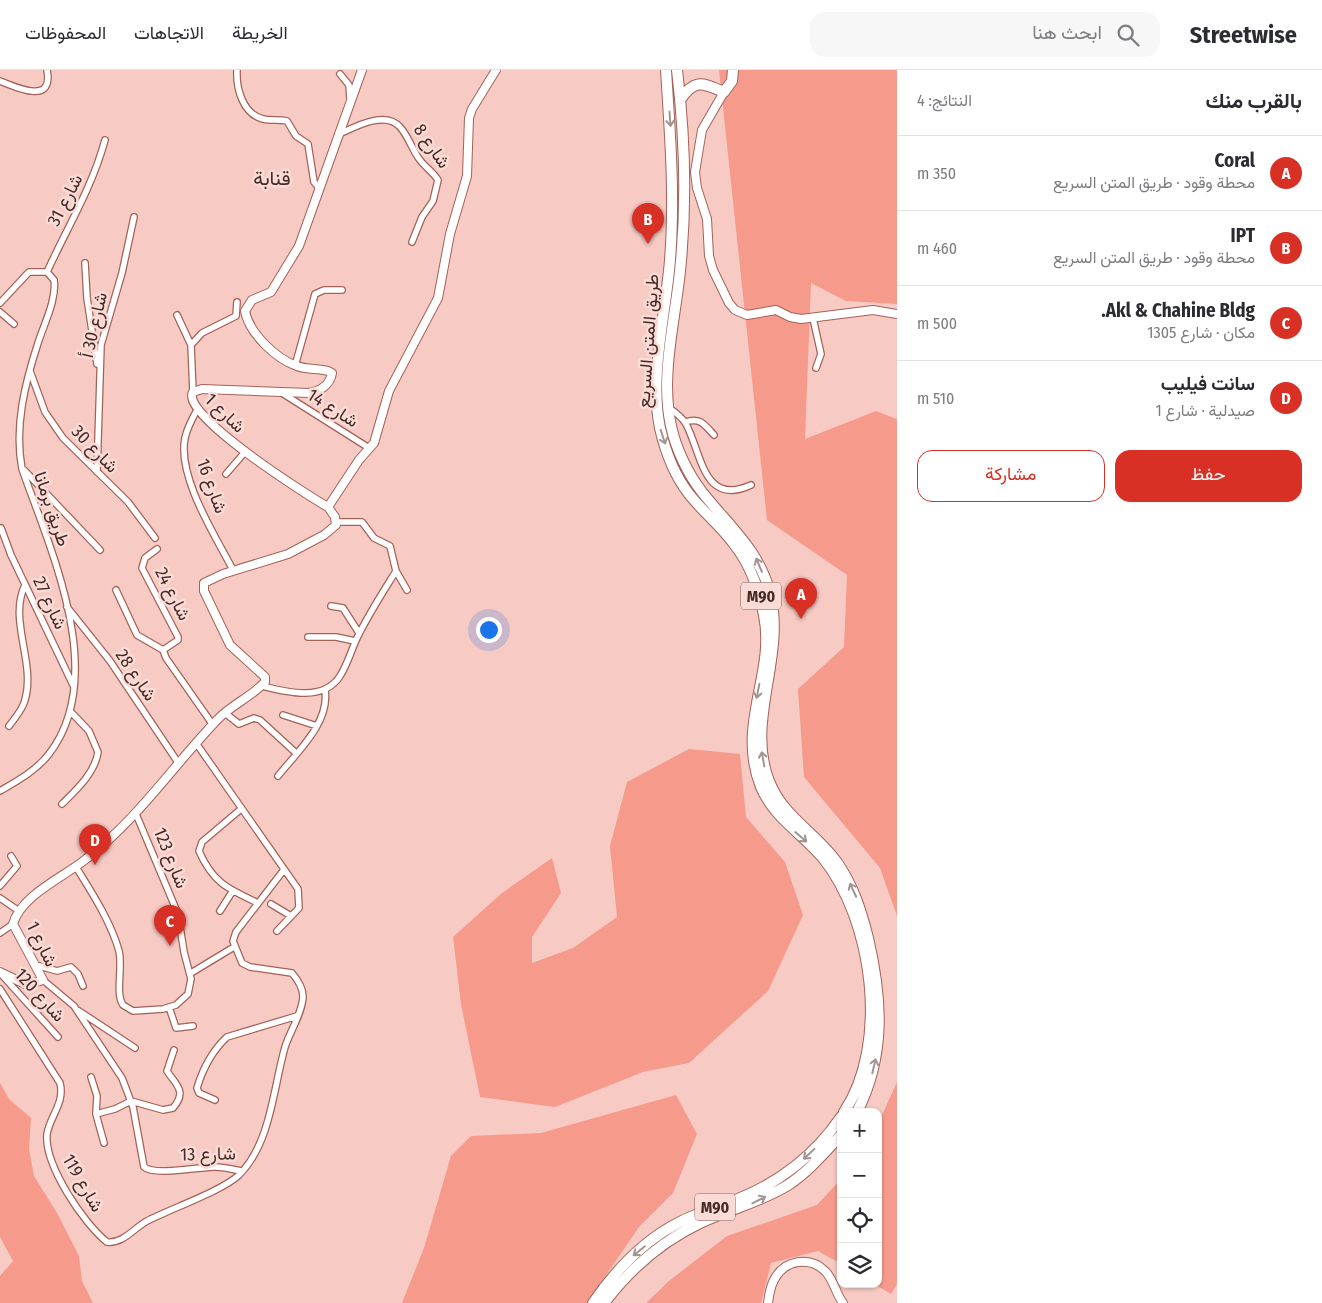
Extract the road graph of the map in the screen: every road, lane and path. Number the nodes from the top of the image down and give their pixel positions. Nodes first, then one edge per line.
1 (47, 70) edge
2 (237, 70) edge
3 (362, 70) edge
4 (496, 70) edge
5 (666, 70) edge
6 (677, 70) edge
7 (733, 70) edge
8 (340, 74) dead end
9 (0, 81) edge
10 (724, 92) junction
11 (680, 100) junction
12 (350, 104) junction
13 (339, 134) junction
14 (105, 140) dead end
15 (320, 189) junction
16 (134, 217) dead end
17 (412, 242) dead end
18 (85, 263) dead end
19 (47, 272) junction
20 (342, 290) dead end
21 (237, 302) dead end
22 (0, 303) edge
23 (0, 312) edge
24 (897, 314) edge
25 (176, 315) dead end
26 (813, 318) junction
27 (14, 324) dead end
28 (191, 345) junction
29 (295, 366) junction
30 (816, 368) dead end
31 (30, 370) junction
32 (99, 378) junction
33 (193, 392) junction
34 (282, 393) junction
35 (669, 408) junction
36 (197, 410) junction
37 (685, 422) junction
38 (714, 435) dead end
39 (369, 448) junction
40 (245, 452) junction
41 (22, 469) junction
42 (97, 472) junction
43 (226, 474) dead end
44 (751, 485) dead end
45 (328, 508) junction
46 (336, 522) junction
47 (1, 528) edge
48 (155, 538) dead end
49 (157, 549) dead end
50 (100, 550) dead end
51 (233, 570) junction
52 (396, 570) junction
53 (25, 585) junction
54 (116, 590) dead end
55 (407, 590) dead end
56 (66, 605) junction
57 (331, 606) dead end
58 (359, 634) junction
59 (308, 637) dead end
60 (355, 641) junction
61 (163, 650) junction
62 (262, 686) junction
63 (75, 688) junction
64 (325, 690) junction
65 (70, 712) junction
66 (225, 713) junction
67 (283, 715) dead end
68 (213, 725) junction
69 (9, 726) dead end
70 (317, 726) junction
71 (196, 743) junction
72 (296, 753) junction
73 (179, 764) junction
74 (278, 776) dead end
75 (0, 791) edge
76 (62, 804) dead end
77 (241, 809) junction
78 (136, 814) junction
79 (11, 856) dead end
80 (76, 867) junction
81 (283, 871) junction
82 (0, 886) edge
83 (232, 892) junction
84 (0, 898) edge
85 (258, 903) junction
86 (271, 904) dead end
87 (19, 911) junction
88 (220, 911) dead end
89 (291, 916) junction
90 (13, 924) junction
91 (277, 931) dead end
92 (0, 933) edge
93 (234, 947) junction
94 (36, 965) junction
95 (0, 972) edge
96 (191, 974) junction
97 (43, 980) junction
98 (83, 986) dead end
99 (0, 989) edge
100 (74, 1006) junction
101 (170, 1007) junction
102 (297, 1016) junction
103 (192, 1026) dead end
104 (58, 1037) dead end
105 (135, 1048) dead end
106 (174, 1050) dead end
107 (91, 1077) dead end
108 (131, 1100) junction
109 (215, 1100) dead end
110 (846, 1108) edge
111 (859, 1108) edge
112 (96, 1114) junction
113 (837, 1122) edge
114 (837, 1139) edge
115 (104, 1143) dead end
116 (241, 1171) junction
117 (593, 1303) edge
118 (604, 1303) edge
119 (768, 1303) edge
120 (843, 1303) edge

1 - 9 street
2 - 15 street
3 - 12 street, شارع 1
4 - 39 street
5 -> 110 highway, طريق المتن السريع / M90
6 - 11 highway, طريق المتن السريع / M90
7 - 10 highway
8 - 12 street
10 - 11 highway
10 - 26 street
11 - 35 highway, طريق المتن السريع / M90
12 - 13 street, شارع 1
13 - 15 street, شارع 1
13 - 17 street, شارع 8
14 - 19 street, شارع 31
15 - 29 street, شارع 1
16 - 32 street, شارع 30 أ
18 - 32 street
19 - 22 street
19 - 31 street, طريق برمانا
20 - 29 street
21 - 28 street
23 - 27 street
24 - 26 street
25 - 28 street
26 - 30 street
28 - 33 street
29 - 34 street, شارع 1
31 - 41 street, طريق برمانا
31 - 42 street, شارع 30
32 - 42 street, شارع 30 أ
33 - 34 street, شارع 1
33 - 36 street, شارع 1
34 - 39 street, شارع 14
35 - 37 street
111 -> 35 highway, طريق المتن السريع / M90
36 - 40 street, شارع 1
36 - 51 street, شارع 16
37 - 38 street
37 - 44 street
39 - 45 street
40 - 43 street
40 - 45 street, شارع 1
41 - 50 street
41 - 56 street, طريق برمانا
42 - 48 street, شارع 30
45 - 46 street, شارع 1
46 - 51 street
46 - 52 street
47 - 53 street, شارع 27
49 - 61 street, شارع 24
51 - 62 street
52 - 55 street
52 - 58 street
53 - 63 street, شارع 27
53 - 69 street
54 - 61 street
56 - 63 street, طريق برمانا
56 - 73 street, شارع 28
57 - 58 street
58 - 60 street
59 - 60 street
60 - 64 street
61 - 68 street
62 - 64 street
62 - 66 street, شارع 1
63 - 65 street, طريق برمانا
64 - 70 street
65 - 75 street, طريق برمانا
65 - 76 street
66 - 68 street, شارع 1
66 - 72 street
67 - 70 street
68 - 71 street, شارع 1
70 - 72 street
71 - 73 street, شارع 1
71 - 77 street
72 - 74 street
73 - 78 street, شارع 1
77 - 81 street
77 - 83 street
78 - 80 street, شارع 1
78 - 96 street, شارع 123
79 - 82 street
80 - 87 street, شارع 1
80 - 101 street
81 - 85 street
81 - 89 street
83 - 85 street
83 - 88 street
84 - 87 street
85 - 93 street
86 - 89 street
87 - 90 street, شارع 1
89 - 91 street
90 - 92 street
90 - 94 street, شارع 1
93 - 96 street
93 - 102 street, شارع 13
94 - 97 street, شارع 1
94 - 98 street
95 - 97 street, شارع 1
95 - 104 street, شارع 120
96 - 101 street
97 - 100 street, شارع 13
99 - 116 street, شارع 119
100 - 105 street
100 - 108 street, شارع 13
101 - 103 street
102 - 109 street
102 - 116 street, شارع 13
106 - 108 street
107 - 112 street
108 - 112 street
108 - 116 street, شارع 13
112 - 115 street
113 -> 117 highway, M90
118 -> 114 highway, M90
119 - 120 street

